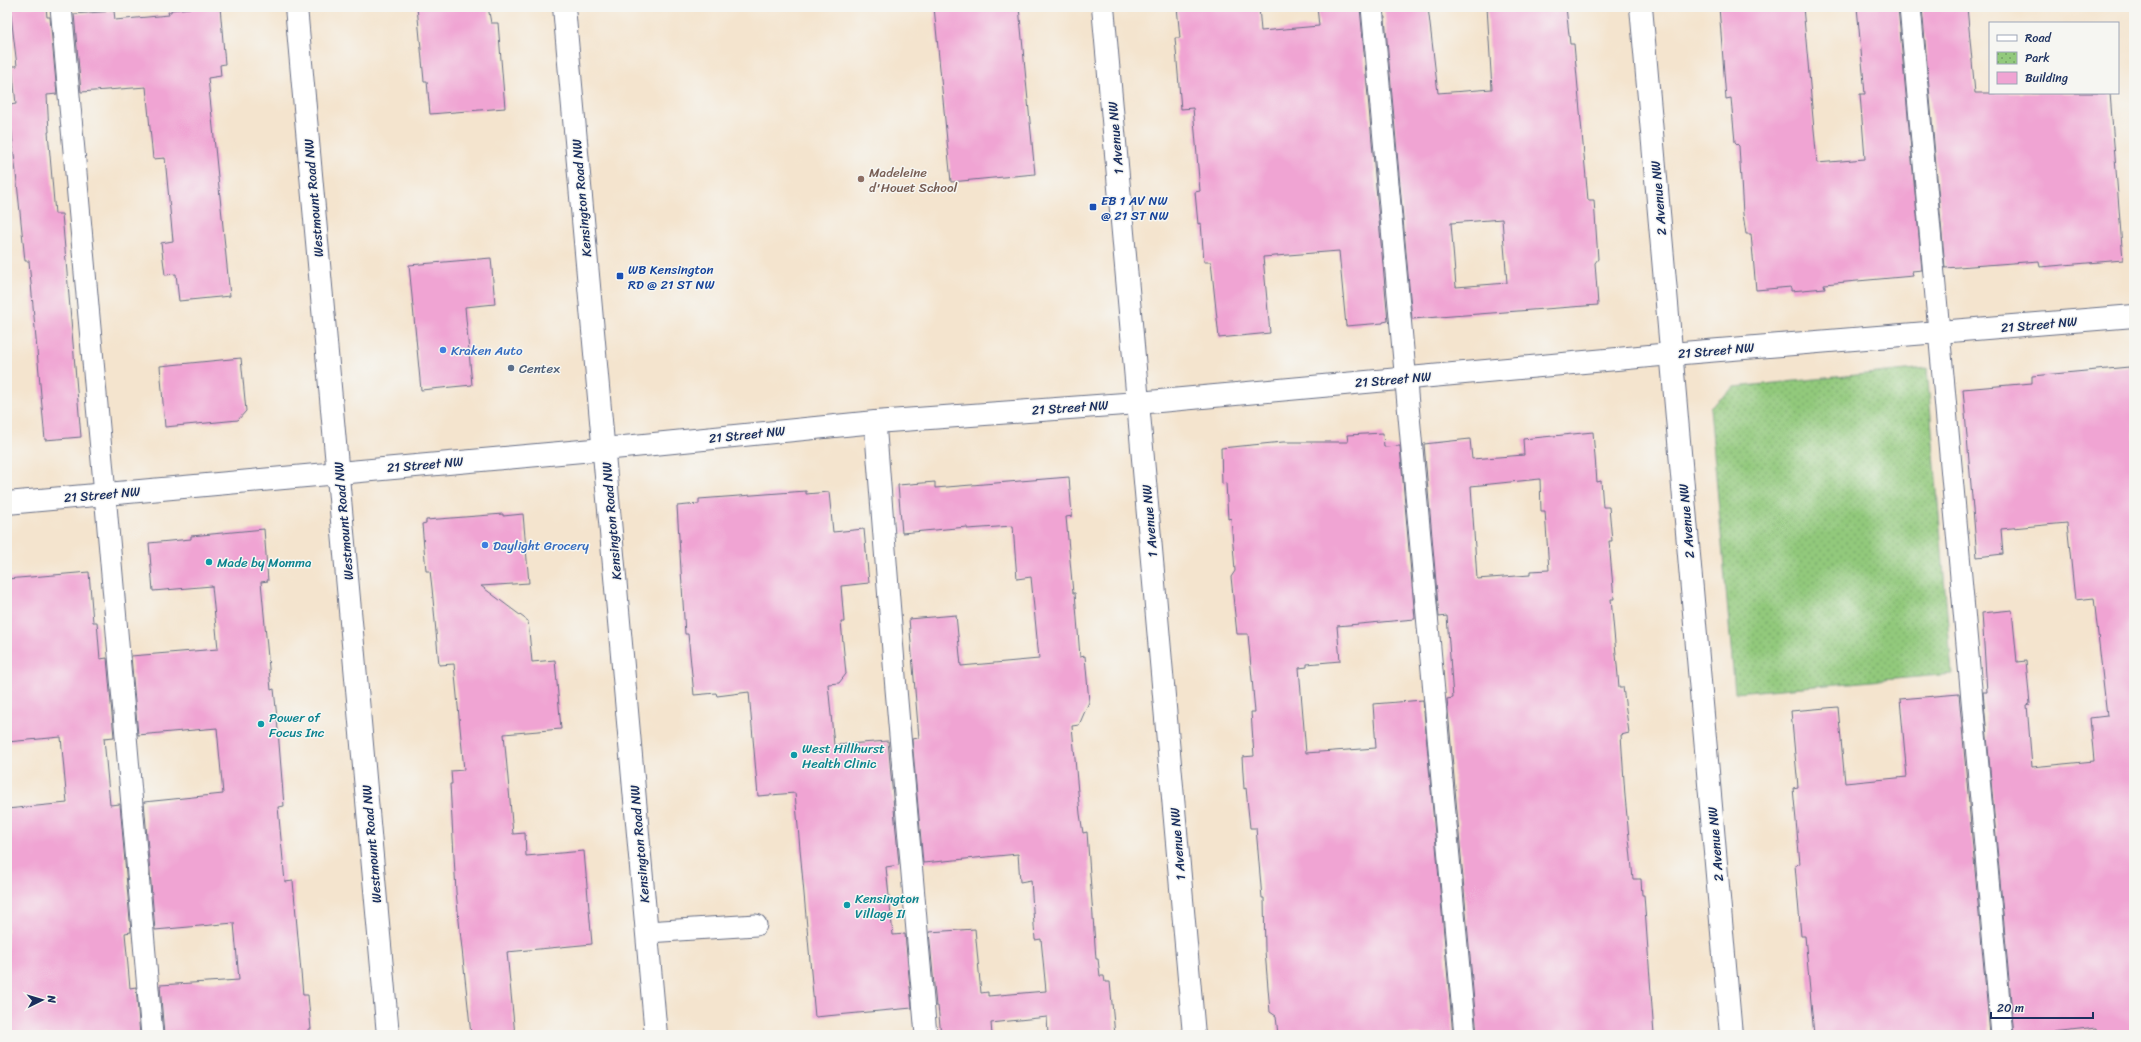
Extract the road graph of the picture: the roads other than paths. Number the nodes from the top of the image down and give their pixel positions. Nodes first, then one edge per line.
1 (61, 7) edge
2 (296, 7) edge
3 (564, 7) edge
4 (1103, 7) edge
5 (1372, 7) edge
6 (1641, 7) edge
7 (1910, 7) edge
8 (2134, 316) edge
9 (1939, 332) junction
10 (1671, 354) junction
11 (1405, 378) junction
12 (1138, 403) junction
13 (875, 422) junction
14 (604, 449) junction
15 (339, 472) junction
16 (105, 494) junction
17 (7, 503) edge
18 (756, 925) dead end
19 (647, 932) junction
20 (152, 1035) edge
21 (388, 1035) edge
22 (656, 1035) edge
23 (926, 1035) edge
24 (1194, 1035) edge
25 (1465, 1035) edge
26 (1732, 1035) edge
27 (2002, 1035) edge

1 - 16 lane
2 - 15 street, Westmount Road NW
3 - 14 street, Kensington Road NW
4 - 12 street, 1 Avenue NW
5 - 11 lane
6 - 10 street, 2 Avenue NW
7 - 9 lane
8 - 9 street, 21 Street NW
9 - 10 street, 21 Street NW
9 - 27 lane
10 - 11 street, 21 Street NW
10 - 26 street, 2 Avenue NW
11 - 12 street, 21 Street NW
11 - 25 lane
12 - 13 street, 21 Street NW
12 - 24 street, 1 Avenue NW
13 - 14 street, 21 Street NW
13 - 23 lane
14 - 15 street, 21 Street NW
14 - 19 street, Kensington Road NW
15 - 16 street, 21 Street NW
15 - 21 street, Westmount Road NW
16 - 17 street, 21 Street NW
16 - 20 lane
18 - 19 lane
19 - 22 street, Kensington Road NW

